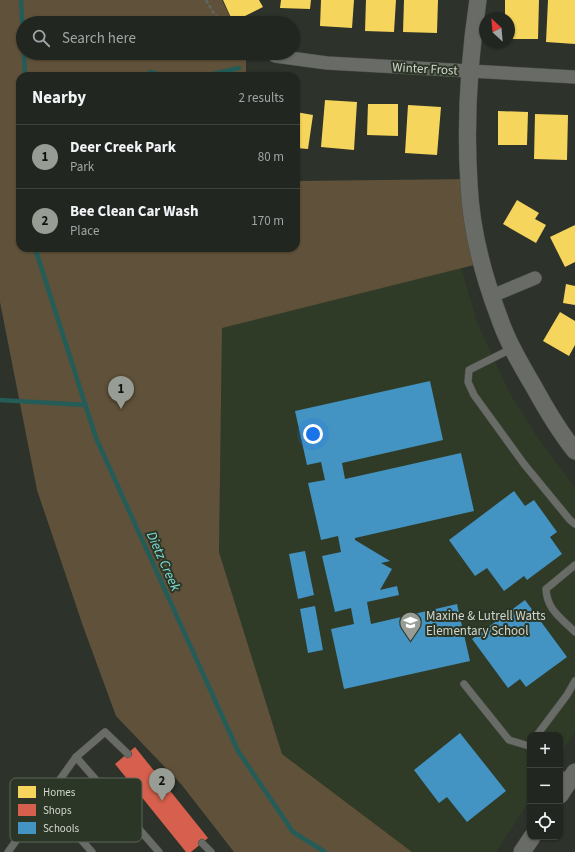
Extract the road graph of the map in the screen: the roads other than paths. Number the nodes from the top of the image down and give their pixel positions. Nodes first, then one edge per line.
1 (478, 0) edge
2 (300, 59) edge
3 (471, 70) junction
4 (575, 77) edge
5 (535, 278) dead end
6 (492, 296) junction
7 (513, 348) junction
8 (575, 451) edge
9 (575, 524) edge
10 (575, 565) edge
11 (575, 632) edge
12 (575, 681) edge
13 (464, 684) dead end
14 (539, 732) edge
15 (527, 745) edge
16 (128, 754) dead end
17 (76, 757) junction
18 (60, 778) edge
19 (94, 778) edge
20 (142, 833) edge
21 (530, 840) edge
22 (15, 842) edge
23 (83, 842) edge
24 (202, 843) dead end
25 (8, 852) edge
26 (92, 852) edge
27 (159, 852) edge
28 (210, 852) edge
29 (522, 852) edge

1 - 3 street
2 - 3 street, Winter Frost
3 - 4 street, Winter Frost
3 - 6 street
5 - 6 street
6 - 7 street
7 - 8 street
7 - 9 lane
10 - 11 lane
12 - 14 lane
13 - 15 lane
16 - 17 lane
17 - 18 lane
17 - 19 lane
20 - 27 lane
21 - 29 street
22 - 25 lane
23 - 26 lane
24 - 28 lane

